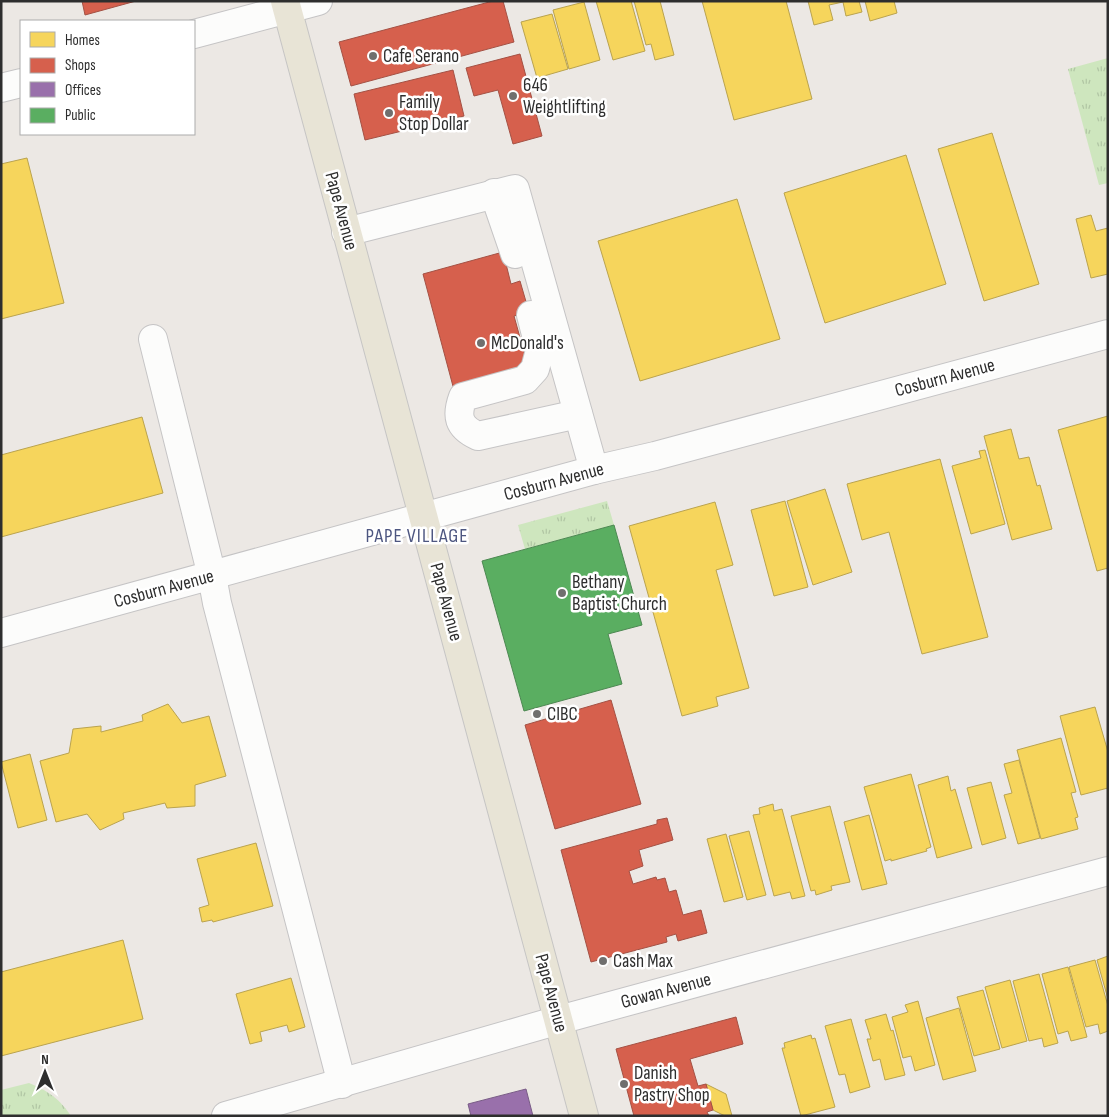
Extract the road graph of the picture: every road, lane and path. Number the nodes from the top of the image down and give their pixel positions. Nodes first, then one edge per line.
1 (318, 1) edge
2 (286, 5) edge
3 (195, 34) edge
4 (20, 83) edge
5 (1, 88) edge
6 (494, 193) junction
7 (346, 232) junction
8 (1108, 334) edge
9 (153, 339) dead end
10 (578, 414) junction
11 (594, 470) junction
12 (423, 518) junction
13 (212, 576) junction
14 (1, 633) edge
15 (1108, 872) edge
16 (559, 1020) junction
17 (342, 1084) junction
18 (226, 1116) edge
19 (584, 1116) edge

1 - 2 street
2 - 3 street
2 - 7 main road, Pape Avenue
4 - 5 street
6 - 7 street
6 - 10 street
6 - 10 street
7 - 12 main road, Pape Avenue
8 - 11 street, Cosburn Avenue
9 - 13 street
10 - 11 street
11 - 12 street, Cosburn Avenue
12 - 13 street, Cosburn Avenue
12 - 16 main road, Pape Avenue
13 - 14 street, Cosburn Avenue
13 - 17 street
15 - 16 street, Gowan Avenue
16 - 17 street, Gowan Avenue
16 - 19 main road, Pape Avenue
17 - 18 street, Gowan Avenue

